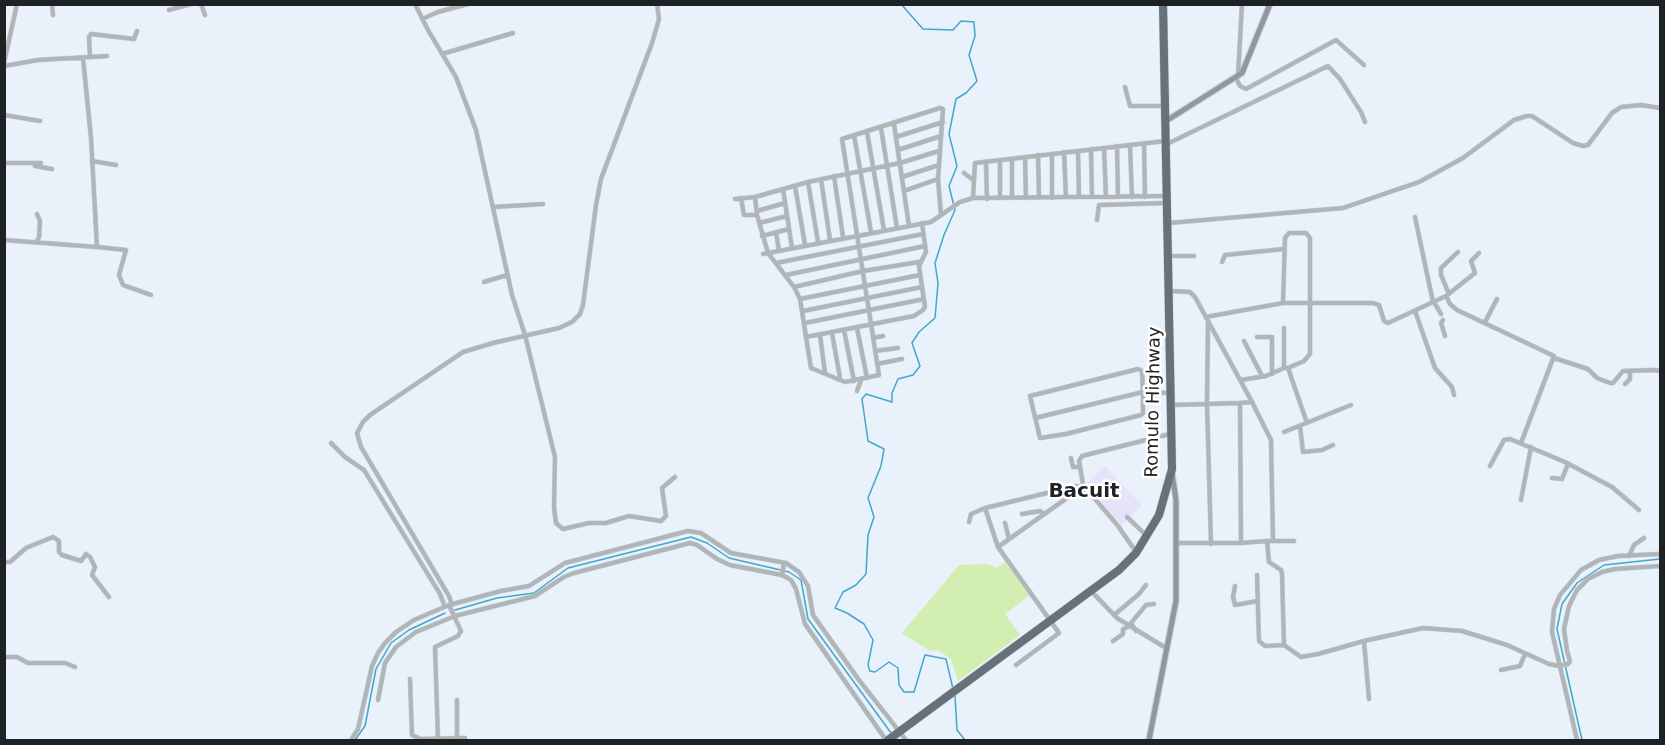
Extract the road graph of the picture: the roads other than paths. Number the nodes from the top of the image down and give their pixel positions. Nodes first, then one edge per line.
1 (17, 4) edge
2 (52, 4) edge
3 (191, 4) edge
4 (201, 4) edge
5 (415, 4) edge
6 (468, 4) edge
7 (657, 4) edge
8 (1163, 4) edge
9 (1242, 4) edge
10 (1270, 4) edge
11 (169, 10) dead end
12 (53, 15) dead end
13 (205, 15) dead end
14 (422, 19) junction
15 (137, 32) dead end
16 (513, 33) dead end
17 (442, 54) junction
18 (107, 56) dead end
19 (91, 57) junction
20 (83, 58) junction
21 (4, 64) edge
22 (1364, 65) dead end
23 (1237, 77) junction
24 (1125, 87) dead end
25 (1166, 106) junction
26 (1660, 108) edge
27 (4, 116) edge
28 (1166, 121) junction
29 (40, 122) dead end
30 (942, 122) junction
31 (1365, 122) dead end
32 (894, 124) junction
33 (881, 128) junction
34 (867, 132) junction
35 (854, 135) junction
36 (941, 136) junction
37 (896, 137) junction
38 (1144, 143) junction
39 (1166, 143) junction
40 (1130, 145) junction
41 (1118, 146) junction
42 (1104, 148) junction
43 (1091, 149) junction
44 (898, 150) junction
45 (939, 151) junction
46 (1078, 151) junction
47 (1064, 152) junction
48 (1052, 154) junction
49 (1038, 155) junction
50 (1025, 157) junction
51 (1012, 159) junction
52 (1000, 160) junction
53 (92, 161) junction
54 (986, 162) junction
55 (4, 163) edge
56 (34, 163) junction
57 (41, 163) dead end
58 (900, 163) junction
59 (116, 165) dead end
60 (887, 165) junction
61 (939, 165) junction
62 (874, 168) junction
63 (52, 169) dead end
64 (861, 171) junction
65 (964, 173) dead end
66 (847, 174) junction
67 (834, 176) junction
68 (902, 177) junction
69 (821, 179) junction
70 (939, 179) junction
71 (973, 180) junction
72 (808, 182) junction
73 (795, 186) junction
74 (783, 189) junction
75 (904, 191) junction
76 (755, 197) junction
77 (1066, 197) junction
78 (1079, 197) junction
79 (1092, 197) junction
80 (1106, 197) junction
81 (1118, 197) junction
82 (1132, 197) junction
83 (1145, 197) junction
84 (973, 198) junction
85 (1000, 198) junction
86 (1012, 198) junction
87 (1026, 198) junction
88 (1039, 198) junction
89 (1052, 198) junction
90 (987, 199) junction
91 (1167, 200) junction
92 (785, 203) junction
93 (543, 204) dead end
94 (493, 207) junction
95 (757, 213) junction
96 (37, 214) dead end
97 (941, 215) junction
98 (787, 216) junction
99 (1415, 217) dead end
100 (1097, 220) dead end
101 (759, 223) junction
102 (922, 223) junction
103 (1168, 223) junction
104 (909, 226) junction
105 (897, 228) junction
106 (789, 229) junction
107 (884, 230) junction
108 (776, 232) junction
109 (871, 232) junction
110 (923, 234) junction
111 (856, 235) junction
112 (762, 236) junction
113 (843, 237) junction
114 (4, 240) edge
115 (830, 240) junction
116 (36, 241) junction
117 (818, 242) junction
118 (805, 245) junction
119 (97, 246) junction
120 (858, 246) junction
121 (925, 246) junction
122 (792, 248) junction
123 (1284, 249) junction
124 (779, 251) junction
125 (1458, 252) dead end
126 (1479, 253) dead end
127 (765, 254) junction
128 (1168, 256) junction
129 (1194, 256) dead end
130 (860, 258) junction
131 (919, 262) junction
132 (1222, 262) dead end
133 (775, 263) junction
134 (862, 272) junction
135 (507, 275) junction
136 (786, 275) junction
137 (920, 275) junction
138 (484, 282) dead end
139 (864, 285) junction
140 (794, 286) junction
141 (922, 287) junction
142 (1169, 291) junction
143 (152, 295) dead end
144 (1448, 295) junction
145 (1497, 298) dead end
146 (800, 299) junction
147 (867, 299) junction
148 (924, 299) junction
149 (1434, 302) junction
150 (1283, 303) junction
151 (1310, 303) junction
152 (803, 311) junction
153 (869, 311) junction
154 (1415, 311) junction
155 (1441, 314) dead end
156 (1207, 319) junction
157 (1443, 320) dead end
158 (1485, 322) junction
159 (805, 323) junction
160 (871, 325) junction
161 (857, 328) junction
162 (1284, 328) dead end
163 (844, 330) junction
164 (832, 333) junction
165 (525, 335) junction
166 (820, 335) junction
167 (883, 336) dead end
168 (1445, 336) dead end
169 (806, 337) junction
170 (1257, 337) dead end
171 (873, 338) junction
172 (1244, 341) dead end
173 (898, 348) dead end
174 (875, 351) junction
175 (1554, 358) junction
176 (902, 359) dead end
177 (877, 364) junction
178 (1286, 368) junction
179 (1630, 371) junction
180 (1660, 371) edge
181 (825, 374) junction
182 (1272, 374) junction
183 (1262, 376) junction
184 (864, 378) junction
185 (840, 379) junction
186 (1241, 380) junction
187 (854, 381) junction
188 (845, 382) junction
189 (1624, 384) dead end
190 (844, 387) dead end
191 (857, 391) dead end
192 (1143, 392) junction
193 (1171, 393) junction
194 (1454, 395) dead end
195 (1252, 402) junction
196 (1240, 403) junction
197 (1172, 405) junction
198 (1207, 405) junction
199 (1351, 405) dead end
200 (1035, 418) junction
201 (1307, 423) junction
202 (1300, 426) junction
203 (1284, 432) dead end
204 (1171, 434) junction
205 (1521, 442) junction
206 (331, 443) dead end
207 (1333, 445) dead end
208 (1531, 447) junction
209 (1071, 458) dead end
210 (1568, 464) junction
211 (1490, 466) dead end
212 (1080, 467) junction
213 (1172, 469) junction
214 (675, 477) dead end
215 (1552, 478) dead end
216 (1082, 486) junction
217 (1521, 500) dead end
218 (985, 508) junction
219 (1639, 510) dead end
220 (1022, 514) dead end
221 (1044, 514) junction
222 (1127, 517) dead end
223 (969, 522) dead end
224 (1005, 523) dead end
225 (1148, 537) junction
226 (1644, 538) dead end
227 (1009, 539) junction
228 (1267, 541) junction
229 (1273, 541) junction
230 (1294, 541) dead end
231 (1177, 543) junction
232 (1241, 543) junction
233 (1211, 544) junction
234 (998, 547) junction
235 (1136, 553) junction
236 (1660, 554) edge
237 (1629, 556) junction
238 (4, 562) edge
239 (784, 564) junction
240 (1660, 566) edge
241 (782, 574) junction
242 (1257, 575) dead end
243 (1146, 585) dead end
244 (1235, 586) dead end
245 (1090, 590) junction
246 (109, 597) dead end
247 (1258, 601) junction
248 (1154, 604) dead end
249 (449, 606) junction
250 (1114, 615) junction
251 (455, 616) junction
252 (1051, 620) junction
253 (1129, 627) junction
254 (1136, 631) junction
255 (1113, 641) dead end
256 (1364, 641) junction
257 (1284, 645) junction
258 (1166, 648) junction
259 (1525, 654) junction
260 (4, 657) edge
261 (1016, 665) dead end
262 (1560, 666) junction
263 (75, 667) dead end
264 (1501, 670) dead end
265 (410, 679) dead end
266 (1369, 699) dead end
267 (378, 700) dead end
268 (457, 700) dead end
269 (898, 733) junction
270 (457, 738) junction
271 (465, 738) dead end
272 (438, 739) edge
273 (888, 740) edge
274 (351, 741) edge
275 (906, 741) edge
276 (1149, 741) edge
277 (1577, 741) edge

1 - 21 street
2 - 12 street
3 - 11 street
4 - 13 street
5 - 14 street
6 - 14 street
7 - 165 street
8 - 25 highway, Romulo Highway
9 - 23 street
10 - 23 main road
14 - 17 street
15 - 19 street
16 - 17 street
17 - 94 street
18 - 19 street
19 - 20 street
20 - 21 street
20 - 53 street
22 - 23 street
23 - 28 main road
24 - 25 street
25 - 28 highway, Romulo Highway
26 - 103 street
27 - 29 street
28 - 39 highway, Romulo Highway
30 - 32 street
30 - 36 street
30 - 37 street
31 - 39 street
32 - 33 street
32 - 37 street
33 - 34 street
33 - 60 street
34 - 35 street
34 - 62 street
35 - 64 street
35 - 66 street
36 - 44 street
36 - 45 street
37 - 44 street
38 - 39 street
38 - 40 street
38 - 83 street
39 - 91 highway, Romulo Highway
40 - 41 street
40 - 82 street
41 - 42 street
41 - 81 street
42 - 43 street
42 - 80 street
43 - 46 street
43 - 79 street
44 - 58 street
45 - 58 street
45 - 61 street
46 - 47 street
46 - 78 street
47 - 48 street
47 - 77 street
48 - 49 street
48 - 89 street
49 - 50 street
49 - 88 street
50 - 51 street
50 - 87 street
51 - 52 street
51 - 86 street
52 - 54 street
52 - 85 street
53 - 59 street
53 - 119 street
54 - 71 street
54 - 90 street
55 - 56 street
56 - 57 street
56 - 63 street
58 - 60 street
58 - 68 street
60 - 62 street
60 - 105 street
61 - 68 street
61 - 70 street
62 - 64 street
62 - 107 street
64 - 66 street
64 - 109 street
65 - 71 street
66 - 67 street
66 - 111 street
67 - 69 street
67 - 113 street
68 - 75 street
69 - 72 street
69 - 115 street
70 - 75 street
70 - 97 street
71 - 84 street
72 - 73 street
72 - 117 street
73 - 74 street
73 - 118 street
74 - 76 street
74 - 92 street
75 - 104 street
76 - 95 street
76 - 95 street
77 - 78 street
77 - 89 street
78 - 79 street
79 - 80 street
80 - 81 street
81 - 82 street
82 - 83 street
83 - 91 street
84 - 90 street
84 - 97 street
85 - 86 street
85 - 90 street
86 - 87 street
87 - 88 street
88 - 89 street
91 - 100 street
91 - 103 highway, Romulo Highway
92 - 95 street
92 - 98 street
93 - 94 street
94 - 135 street
95 - 101 street
96 - 116 street
97 - 102 street
98 - 101 street
98 - 106 street
99 - 149 street
101 - 112 street
102 - 104 street
102 - 110 street
103 - 128 highway, Romulo Highway
104 - 105 street
105 - 107 street
106 - 108 street
106 - 122 street
107 - 109 street
108 - 112 street
108 - 124 street
109 - 111 street
110 - 120 street
110 - 121 street
111 - 113 street
111 - 120 street
112 - 127 street
113 - 115 street
114 - 116 street
115 - 117 street
116 - 119 street
117 - 118 street
118 - 122 street
119 - 143 street
120 - 130 street
120 - 133 street
121 - 130 street
121 - 131 street
122 - 124 street
123 - 132 street
123 - 150 street
123 - 151 street
124 - 127 street
125 - 144 street
126 - 144 street
127 - 133 street
128 - 129 street
128 - 142 highway, Romulo Highway
130 - 134 street
130 - 136 street
131 - 134 street
131 - 137 street
133 - 136 street
134 - 139 street
134 - 140 street
135 - 138 street
135 - 165 street
136 - 140 street
137 - 139 street
137 - 141 street
139 - 146 street
139 - 147 street
140 - 146 street
141 - 147 street
141 - 148 street
142 - 156 street
142 - 193 highway, Romulo Highway
144 - 149 street
144 - 158 street
145 - 158 street
146 - 152 street
147 - 152 street
147 - 153 street
148 - 153 street
148 - 160 street
149 - 154 street
149 - 155 street
150 - 151 street
150 - 156 street
151 - 154 street
151 - 178 street
152 - 159 street
153 - 159 street
153 - 160 street
154 - 194 street
156 - 186 street
156 - 198 street
157 - 168 street
158 - 175 street
159 - 169 street
160 - 161 street
160 - 171 street
161 - 163 street
161 - 184 street
162 - 178 street
163 - 164 street
163 - 187 street
164 - 166 street
164 - 185 street
165 - 214 street
165 - 249 street
166 - 169 street
166 - 181 street
167 - 171 street
169 - 181 street
170 - 182 street
171 - 174 street
172 - 183 street
173 - 174 street
174 - 177 street
175 - 179 street
175 - 205 street
176 - 177 street
177 - 184 street
178 - 182 street
178 - 201 street
179 - 180 street
179 - 189 street
181 - 185 street
182 - 183 street
183 - 186 street
184 - 187 street
184 - 191 street
185 - 188 street
186 - 195 street
187 - 188 street
188 - 190 street
192 - 193 street
192 - 200 street
192 - 200 street
192 - 200 street
193 - 197 highway, Romulo Highway
195 - 196 street
195 - 229 street
196 - 198 street
196 - 232 street
197 - 198 street
197 - 204 highway, Romulo Highway
198 - 233 street
199 - 201 street
201 - 202 street
202 - 203 street
202 - 207 street
204 - 212 street
204 - 213 highway, Romulo Highway
205 - 208 street
205 - 211 street
206 - 249 street
208 - 210 street
208 - 217 street
209 - 212 street
210 - 215 street
210 - 219 street
212 - 216 street
213 - 225 highway, Romulo Highway
213 - 231 main road
216 - 218 street
216 - 221 street
216 - 235 street
218 - 223 street
218 - 234 street
220 - 221 street
221 - 227 street
222 - 225 street
224 - 227 street
225 - 235 highway, Romulo Highway
226 - 237 street
227 - 234 street
228 - 229 street
228 - 232 street
228 - 257 street
229 - 230 street
231 - 233 street
231 - 258 main road
232 - 233 street
234 - 252 street
235 - 245 highway, Romulo Highway
236 - 237 street
237 - 262 street
238 - 246 street
239 - 241 street
239 - 249 street
239 - 269 street
240 - 262 street
241 - 251 street
241 - 273 street
242 - 247 street
243 - 250 street
244 - 247 street
245 - 250 street
245 - 252 highway, Romulo Highway
247 - 257 street
248 - 254 street
249 - 251 street
249 - 274 street
250 - 253 street
251 - 267 street
251 - 272 street
252 - 261 street
252 - 269 highway, Romulo Highway
253 - 254 street
253 - 255 street
254 - 258 street
256 - 257 street
256 - 259 street
256 - 266 street
258 - 276 main road
259 - 262 street
259 - 264 street
260 - 263 street
262 - 277 street
265 - 272 street
268 - 270 street
269 - 273 highway, Romulo Highway
269 - 275 street
270 - 271 street
270 - 272 street

